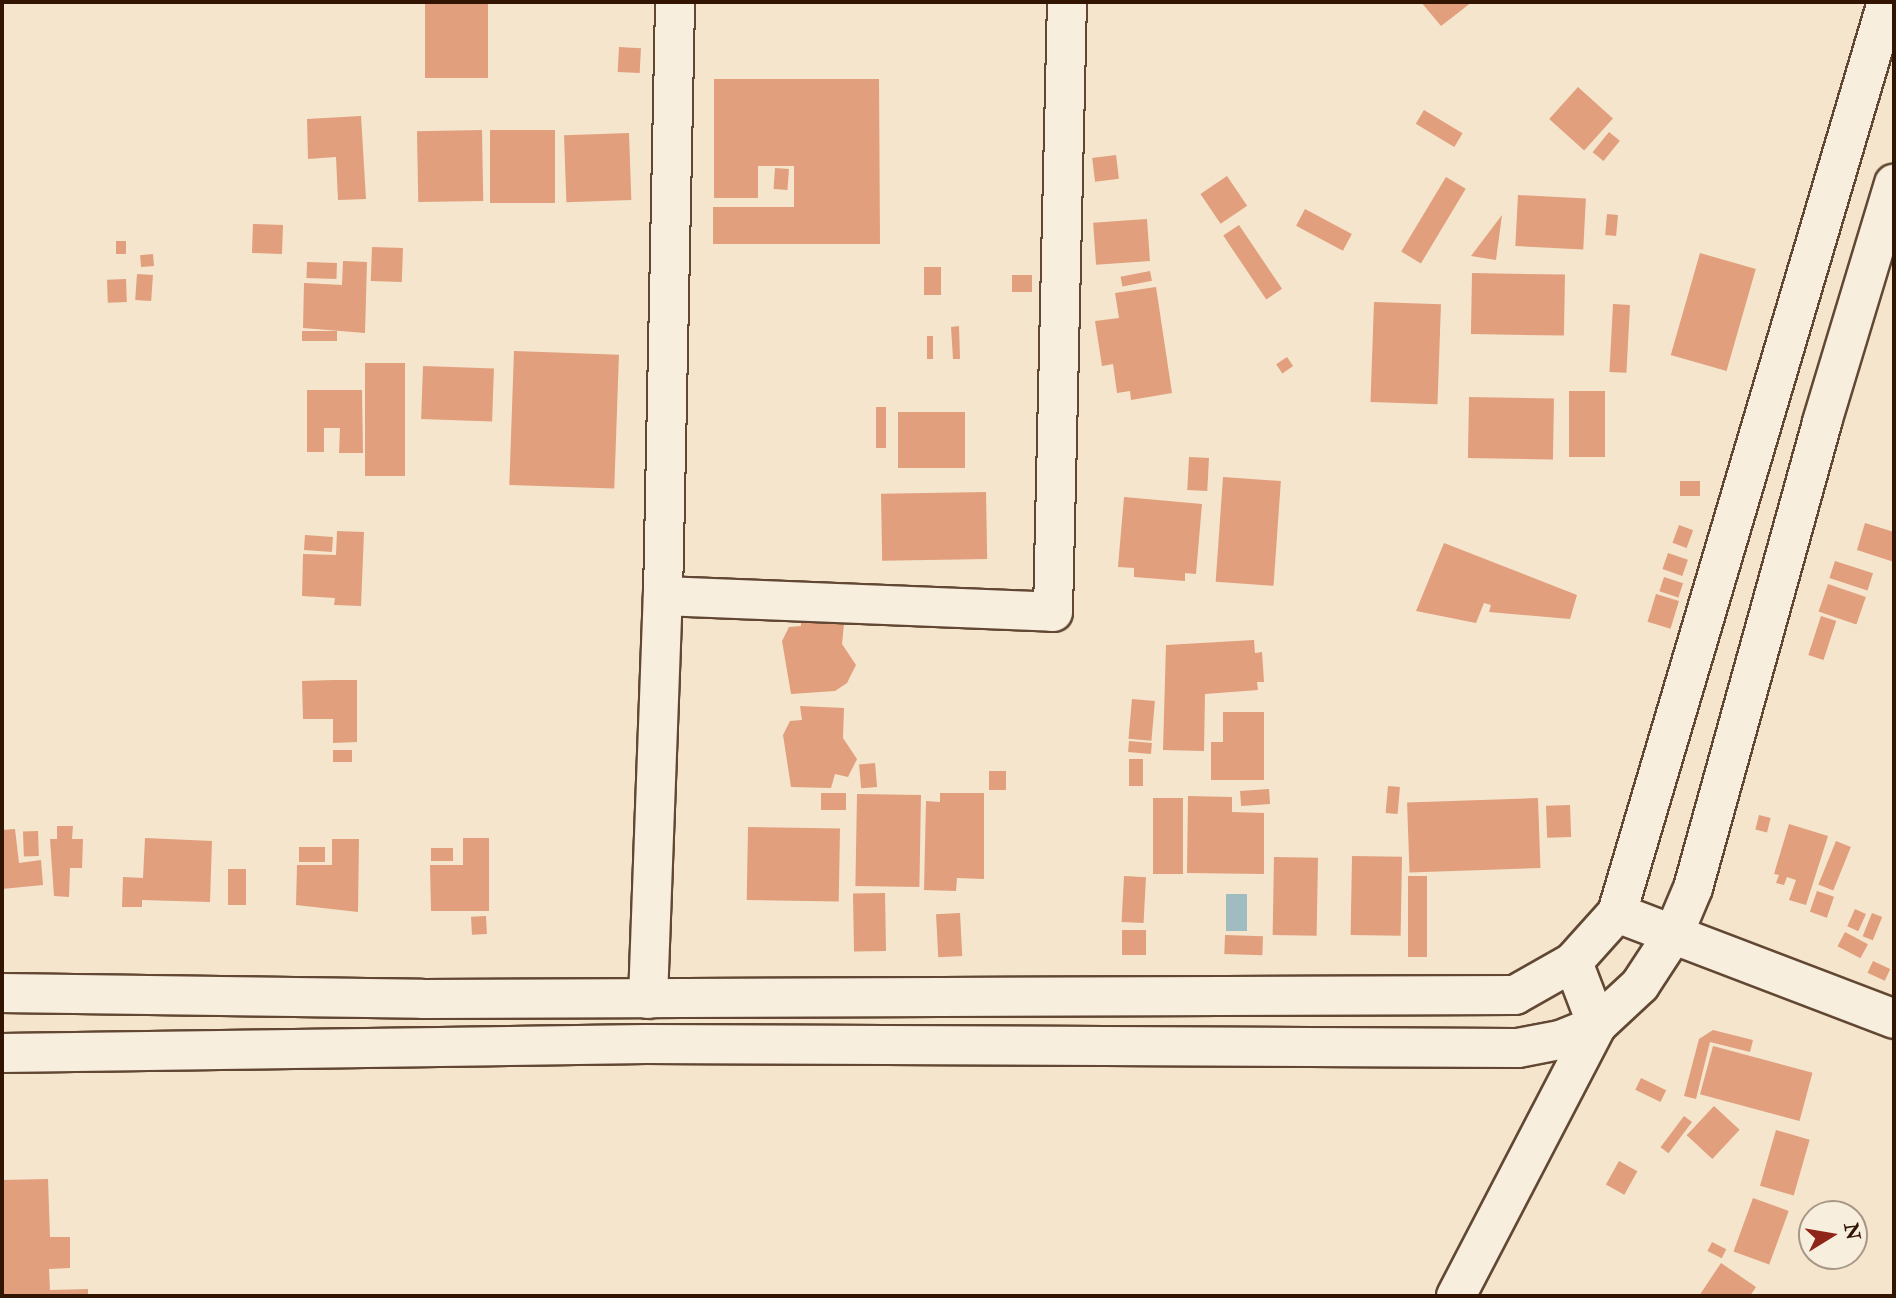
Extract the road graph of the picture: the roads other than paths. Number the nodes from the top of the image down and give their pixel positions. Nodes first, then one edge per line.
1 (675, 2) edge
2 (1067, 2) edge
3 (1887, 2) edge
4 (1894, 184) edge
5 (663, 596) junction
6 (1617, 913) junction
7 (1674, 933) junction
8 (1573, 962) junction
9 (2, 993) edge
10 (648, 999) junction
11 (1894, 1019) edge
12 (1597, 1025) junction
13 (2, 1053) edge
14 (1456, 1296) edge

1 - 5 street
2 - 5 street
3 - 6 street
4 - 7 street
5 - 10 street
6 - 7 street
6 - 8 street
7 - 11 street
7 - 12 street
8 - 10 street
8 - 12 street
9 - 10 street
12 - 13 street
12 - 14 street

